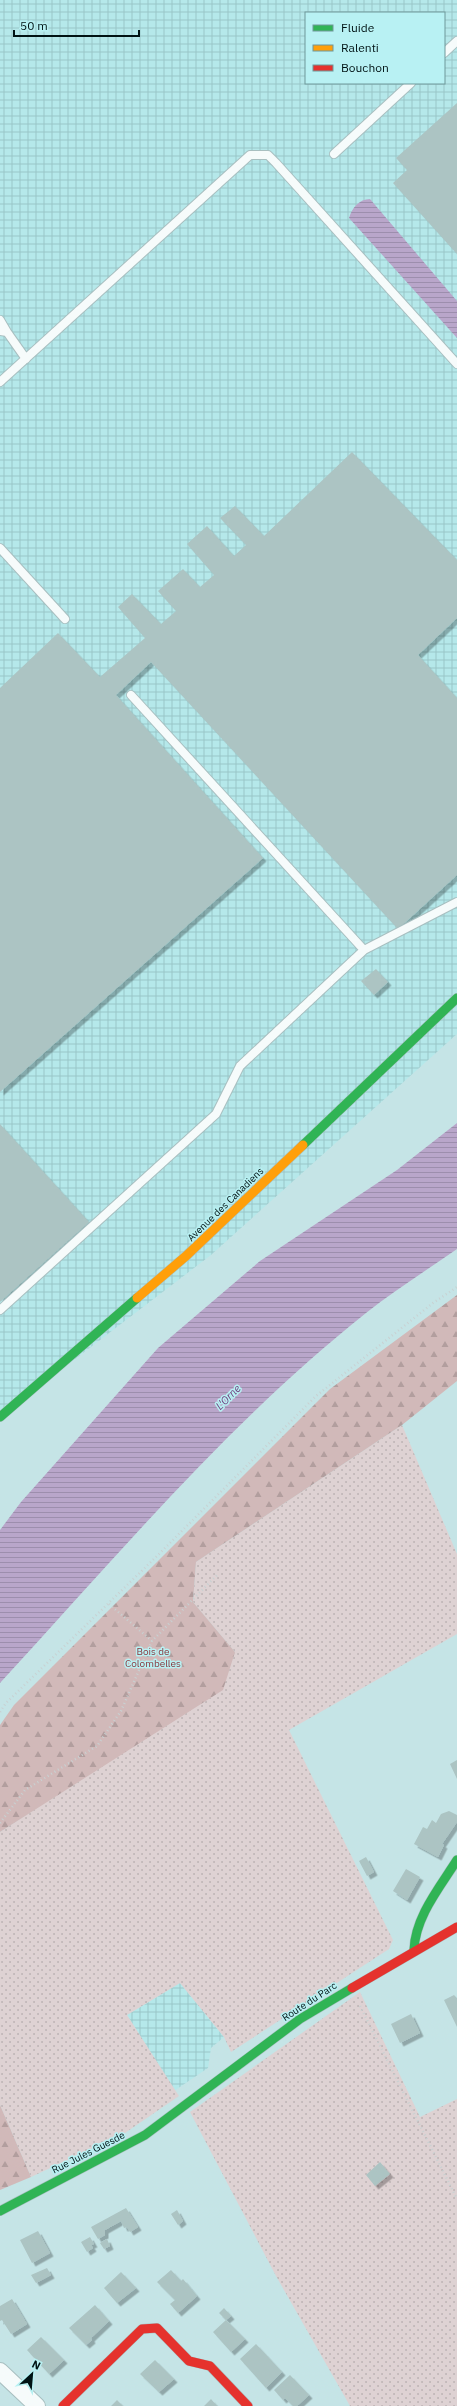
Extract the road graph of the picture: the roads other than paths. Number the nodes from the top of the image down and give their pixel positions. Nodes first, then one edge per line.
1 (457, 41) edge
2 (445, 52) edge
3 (410, 84) edge
4 (334, 154) dead end
5 (0, 320) edge
6 (4, 331) edge
7 (26, 359) junction
8 (457, 364) edge
9 (0, 382) edge
10 (0, 548) edge
11 (64, 619) dead end
12 (131, 695) dead end
13 (457, 902) edge
14 (364, 950) junction
15 (457, 998) edge
16 (0, 1310) edge
17 (0, 1417) edge
18 (457, 1860) edge
19 (457, 1928) edge
20 (414, 1950) junction
21 (181, 2107) joint
22 (0, 2211) edge
23 (0, 2371) edge
24 (37, 2406) edge
25 (63, 2406) edge
26 (248, 2406) edge

1 - 2 lane
3 - 4 lane
5 - 6 lane
6 - 7 lane
7 - 8 lane
7 - 9 lane
10 - 11 lane
12 - 14 lane
13 - 14 lane
14 - 16 lane
15 - 17 street, Avenue des Canadiens
18 - 20 street
19 - 20 street, Route du Parc
20 - 21 street, Route du Parc
21 - 22 street, Rue Jules Guesde
23 - 24 street
25 - 26 street

